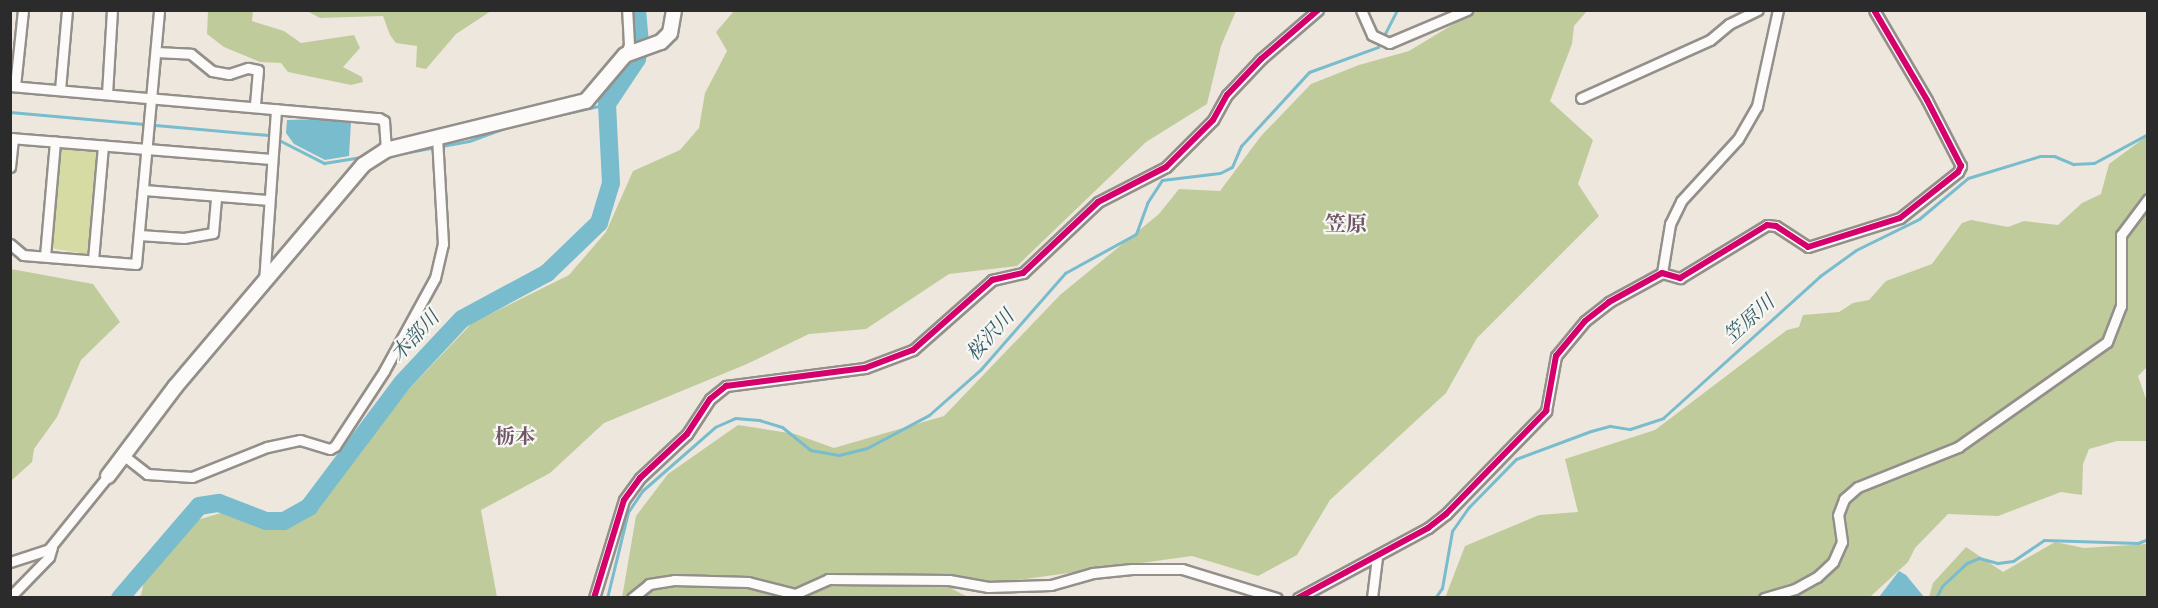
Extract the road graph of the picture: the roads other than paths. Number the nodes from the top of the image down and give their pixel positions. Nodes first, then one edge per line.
1 (23, 10) edge
2 (67, 10) edge
3 (112, 10) edge
4 (159, 10) edge
5 (627, 10) edge
6 (674, 10) edge
7 (1318, 10) edge
8 (1361, 10) edge
9 (1467, 10) edge
10 (1758, 10) edge
11 (1778, 10) edge
12 (1874, 10) edge
13 (156, 52) junction
14 (625, 55) junction
15 (13, 86) edge
16 (60, 90) junction
17 (107, 94) junction
18 (153, 97) junction
19 (1581, 98) dead end
20 (255, 107) junction
21 (276, 109) junction
22 (437, 137) junction
23 (12, 138) edge
24 (55, 141) junction
25 (103, 146) junction
26 (148, 149) junction
27 (386, 150) junction
28 (271, 159) junction
29 (10, 167) edge
30 (144, 190) junction
31 (216, 197) junction
32 (267, 200) junction
33 (2148, 200) edge
34 (139, 235) junction
35 (10, 244) edge
36 (45, 256) junction
37 (93, 260) junction
38 (1662, 273) junction
39 (264, 282) junction
40 (123, 455) junction
41 (108, 476) joint
42 (53, 545) junction
43 (1377, 556) junction
44 (10, 562) edge
45 (10, 597) edge
46 (594, 597) edge
47 (632, 597) edge
48 (1277, 597) edge
49 (1298, 597) edge
50 (1372, 597) edge
51 (1764, 597) edge

1 - 15 street
2 - 16 street
3 - 17 street
4 - 13 street
5 - 14 street
6 - 14 street
7 - 46 street
8 - 9 street
10 - 19 street
11 - 38 street
12 - 38 street
13 - 18 street
13 - 20 street
14 - 22 street
15 - 16 street
16 - 17 street
17 - 18 street
18 - 20 street
18 - 26 street
20 - 21 street
21 - 27 street
21 - 28 street
22 - 27 street
22 - 40 street
23 - 24 street
23 - 29 street
24 - 25 street
24 - 36 street
25 - 26 street
25 - 37 street
26 - 28 street
26 - 30 street
27 - 39 street
28 - 32 street
30 - 31 street
30 - 34 street
31 - 32 street
31 - 34 street
32 - 39 street
33 - 51 street
34 - 37 street
35 - 36 street
36 - 37 street
38 - 43 street
39 - 40 street
40 - 41 street
41 - 42 street
42 - 44 street
42 - 45 street
43 - 49 street
43 - 50 street
47 - 48 street

